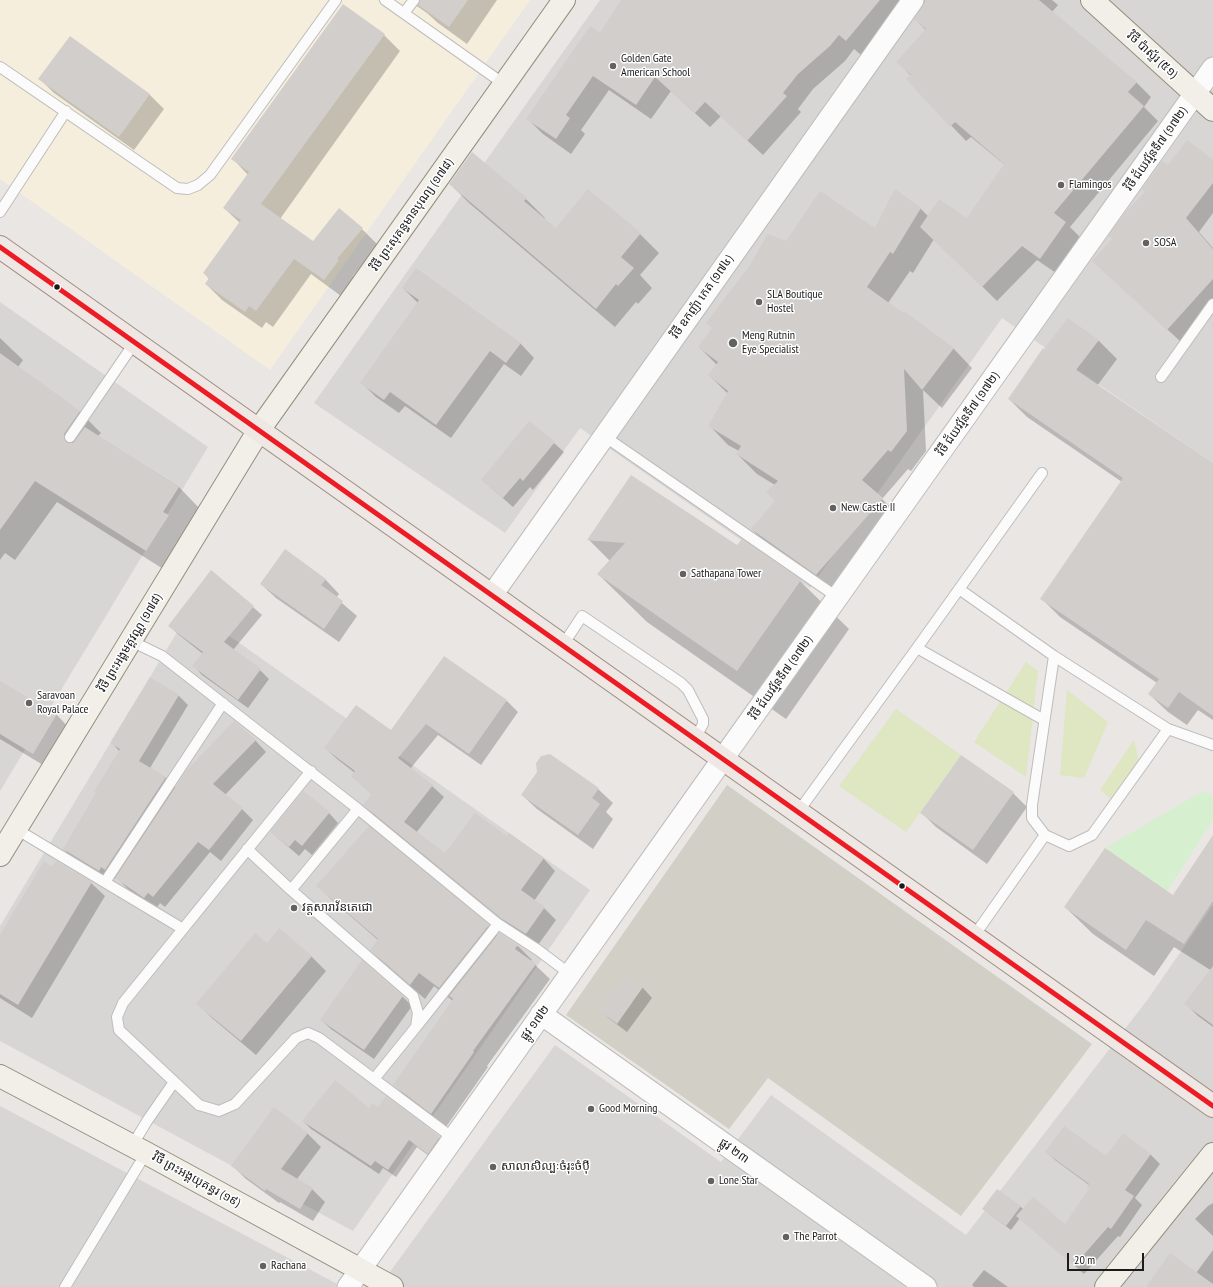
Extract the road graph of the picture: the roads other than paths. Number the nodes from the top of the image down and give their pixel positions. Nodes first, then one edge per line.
1 (336, 0) edge
2 (385, 0) edge
3 (414, 0) edge
4 (564, 0) edge
5 (913, 0) edge
6 (1092, 0) edge
7 (404, 13) junction
8 (0, 67) edge
9 (1213, 68) edge
10 (504, 84) junction
11 (1195, 94) junction
12 (1213, 110) edge
13 (66, 111) junction
14 (0, 212) edge
15 (0, 247) edge
16 (1213, 304) edge
17 (135, 342) junction
18 (1161, 377) dead end
19 (259, 430) junction
20 (604, 436) junction
21 (70, 437) dead end
22 (1042, 473) dead end
23 (959, 589) junction
24 (492, 595) junction
25 (837, 597) junction
26 (131, 641) junction
27 (563, 645) junction
28 (917, 648) junction
29 (1054, 656) junction
30 (223, 703) junction
31 (1044, 720) junction
32 (1168, 729) junction
33 (695, 739) junction
34 (1213, 745) edge
35 (723, 759) junction
36 (311, 771) junction
37 (358, 809) junction
38 (798, 812) junction
39 (16, 829) junction
40 (1044, 835) junction
41 (248, 850) junction
42 (0, 855) edge
43 (105, 882) junction
44 (292, 890) junction
45 (498, 924) junction
46 (183, 929) junction
47 (974, 936) junction
48 (570, 974) junction
49 (541, 1014) junction
50 (416, 1027) junction
51 (0, 1076) edge
52 (374, 1078) junction
53 (174, 1082) junction
54 (1213, 1106) edge
55 (453, 1138) junction
56 (139, 1149) junction
57 (1213, 1154) edge
58 (354, 1278) edge
59 (65, 1287) edge
60 (392, 1287) edge
61 (926, 1287) edge
62 (1106, 1287) edge

1 - 13 lane
2 - 7 lane
3 - 7 lane
4 - 10 street, វិថី ព្រះសុគន្ធមានបុណ្យ (១៧៨)
5 - 20 street, វិថី ឧកញ៉ា កេត (១៧៤)
6 - 11 street, វិថី ប៉ាស្ទ័រ (៥១)
7 - 10 lane
8 - 13 lane
9 - 11 street, វិថី ជ័យវរ្ម័នទី៧ (១៧២)
10 - 19 street, វិថី ព្រះសុគន្ធមានបុណ្យ (១៧៨)
11 - 12 street, វិថី ប៉ាស្ទ័រ (៥១)
11 - 25 street, វិថី ជ័យវរ្ម័នទី៧ (១៧២)
13 - 14 lane
15 - 17 main road
16 - 18 lane
17 - 19 main road
17 - 21 lane
19 - 24 main road
19 - 26 street, វិថី ព្រះអង្គមគ្គវណ្ណ (១៧៨)
20 - 24 street, វិថី ឧកញ៉ា កេត (១៧៤)
20 - 25 lane
22 - 23 lane
23 - 28 lane
23 - 29 lane
24 - 27 main road
25 - 35 street, វិថី ជ័យវរ្ម័នទី៧ (១៧២)
26 - 30 lane
26 - 39 street, វិថី ព្រះអង្គមគ្គវណ្ណ (១៧៨)
27 - 33 main road
27 - 33 lane
28 - 31 lane
28 - 38 lane
29 - 31 lane
29 - 32 lane
30 - 36 lane
30 - 43 lane
31 - 40 lane
32 - 34 lane
32 - 40 lane
33 - 35 main road
35 - 38 main road
35 - 48 street, ផ្លូវ ១៧២
36 - 37 lane
36 - 41 lane
37 - 44 lane
37 - 45 lane
38 - 47 main road
39 - 42 street, វិថី ព្រះអង្គមគ្គវណ្ណ (១៧៨)
39 - 43 lane
40 - 47 lane
41 - 44 lane
41 - 46 lane
43 - 46 lane
44 - 50 lane
45 - 48 lane
45 - 50 lane
46 - 53 lane
47 - 54 main road
48 - 49 street, ផ្លូវ ១៧២
49 - 55 street, ផ្លូវ ១៧២
49 - 61 street, ផ្លូវ ២៣
50 - 52 lane
51 - 56 street, វិថី ព្រះអង្គយុគន្ធរ (១៩)
52 - 53 lane
52 - 55 lane
53 - 56 lane
55 - 58 street, ផ្លូវ ១៧២
56 - 58 street, វិថី ព្រះអង្គយុគន្ធរ (១៩)
56 - 59 lane
57 - 62 street
58 - 60 street, វិថី ព្រះអង្គយុគន្ធរ (១៩)

